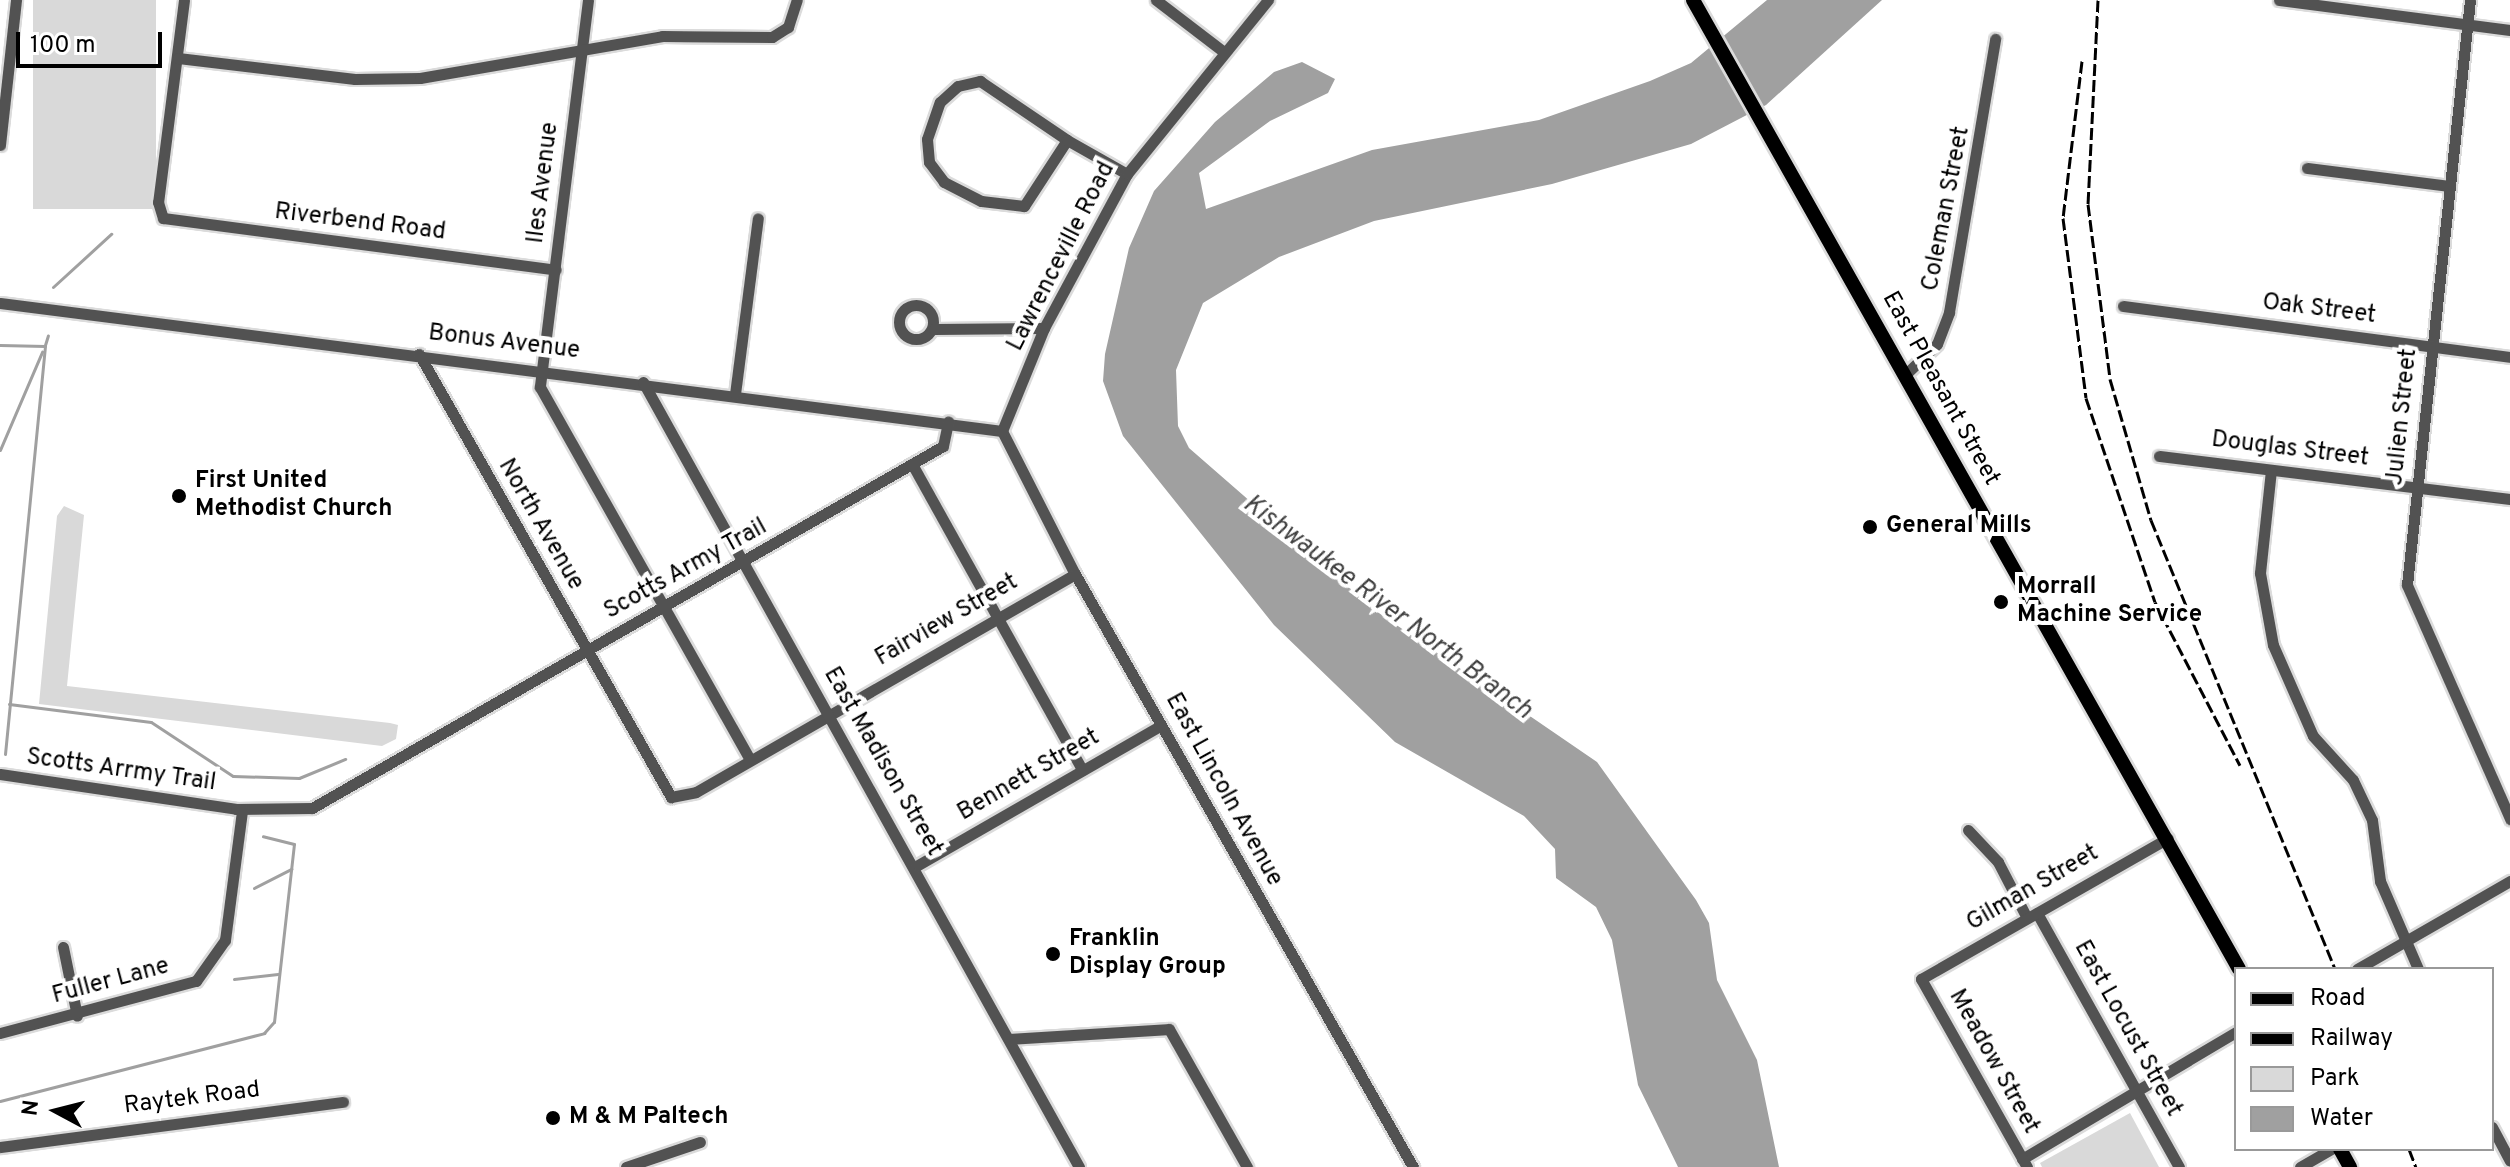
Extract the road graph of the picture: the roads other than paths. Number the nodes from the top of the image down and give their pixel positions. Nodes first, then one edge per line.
1 (16, 0) edge
2 (184, 0) edge
3 (588, 0) edge
4 (797, 0) edge
5 (1156, 0) edge
6 (1268, 0) edge
7 (1693, 0) edge
8 (2279, 0) edge
9 (2470, 0) edge
10 (2342, 4) edge
11 (2467, 24) junction
12 (2510, 30) edge
13 (1995, 39) dead end
14 (582, 47) junction
15 (1224, 52) junction
16 (178, 58) junction
17 (1067, 140) junction
18 (0, 145) edge
19 (2307, 168) dead end
20 (1127, 174) junction
21 (2450, 186) junction
22 (758, 218) dead end
23 (556, 270) junction
24 (0, 303) edge
25 (2123, 306) dead end
26 (1044, 328) junction
27 (934, 329) dead end
28 (2433, 348) junction
29 (419, 354) junction
30 (2510, 357) edge
31 (545, 370) junction
32 (1908, 372) junction
33 (643, 382) junction
34 (735, 394) junction
35 (948, 422) junction
36 (1002, 431) junction
37 (2159, 456) dead end
38 (912, 464) junction
39 (2271, 470) junction
40 (2417, 488) junction
41 (2510, 499) edge
42 (742, 566) junction
43 (1075, 574) junction
44 (665, 608) junction
45 (994, 620) junction
46 (588, 649) junction
47 (828, 714) junction
48 (1161, 725) junction
49 (750, 759) junction
50 (1082, 770) junction
51 (0, 774) edge
52 (674, 799) joint
53 (239, 810) junction
54 (2510, 819) edge
55 (1968, 830) dead end
56 (2168, 838) junction
57 (918, 865) junction
58 (2510, 881) edge
59 (2032, 915) junction
60 (2406, 941) junction
61 (63, 947) dead end
62 (2238, 967) edge
63 (2360, 967) edge
64 (2417, 967) edge
65 (1921, 979) joint
66 (77, 1016) junction
67 (0, 1033) edge
68 (2234, 1033) edge
69 (1010, 1039) junction
70 (2136, 1089) junction
71 (343, 1102) dead end
72 (2494, 1131) edge
73 (700, 1142) dead end
74 (0, 1147) edge
75 (2328, 1151) edge
76 (2510, 1161) edge
77 (2024, 1163) edge
78 (629, 1167) edge
79 (1079, 1167) edge
80 (1247, 1167) edge
81 (1413, 1167) edge
82 (2179, 1167) edge
83 (2300, 1167) edge

1 - 18 street
2 - 16 street
3 - 14 street, Iles Avenue
4 - 14 street
5 - 15 street
6 - 15 street, Lawrenceville Road
7 - 32 main road, East Pleasant Street
8 - 10 street
9 - 11 street, Julien Street
10 - 11 street
11 - 12 street
11 - 21 street, Julien Street
13 - 32 street, Coleman Street
14 - 16 street
14 - 23 street, Iles Avenue
15 - 20 street, Lawrenceville Road
16 - 23 street, Riverbend Road
17 - 17 street
17 - 20 street
19 - 21 street
20 - 26 street, Lawrenceville Road
21 - 28 street, Julien Street
22 - 34 street
23 - 31 street, Iles Avenue
24 - 29 street, Bonus Avenue
25 - 28 street, Oak Street
26 - 27 street
26 - 36 street, Lawrenceville Road
28 - 30 street, Oak Street
28 - 40 street, Julien Street
29 - 31 street, Bonus Avenue
29 - 46 street, North Avenue
31 - 33 street, Bonus Avenue
31 - 44 street, Iles Avenue
32 - 56 main road, East Pleasant Street
33 - 34 street, Bonus Avenue
33 - 42 street, East Madison Street
34 - 35 street, Bonus Avenue
35 - 36 street, Bonus Avenue
35 - 38 street, Scotts Army Trail
36 - 43 street, East Lincoln Avenue
37 - 39 street, Douglas Street
38 - 42 street, Scotts Army Trail
38 - 45 street
39 - 40 street, Douglas Street
39 - 60 street
40 - 41 street, Douglas Street
40 - 54 street, Julien Street
42 - 44 street, Scotts Army Trail
42 - 47 street, East Madison Street
43 - 45 street, Fairview Street
43 - 48 street, East Lincoln Avenue
44 - 46 street, Scotts Army Trail
44 - 49 street, Iles Avenue
45 - 47 street, Fairview Street
45 - 50 street
46 - 52 street, North Avenue
46 - 53 street, Scotts Army Trail
47 - 49 street, Fairview Street
47 - 57 street, East Madison Street
48 - 50 street, Bennett Street
48 - 81 street, East Lincoln Avenue
49 - 52 street, Fairview Street
50 - 57 street, Bennett Street
51 - 53 street, Scotts Arrmy Trail
53 - 66 street, Fuller Lane
55 - 59 street, East Locust Street
56 - 59 street, Gilman Street
56 - 62 main road, East Pleasant Street
57 - 69 street, East Madison Street
58 - 60 street
59 - 65 street, Gilman Street
59 - 70 street, East Locust Street
60 - 63 street
60 - 64 street
61 - 66 street
65 - 77 street, Meadow Street
66 - 67 street, Fuller Lane
68 - 70 street
69 - 79 street, East Madison Street
69 - 80 street
70 - 77 street
70 - 82 street, East Locust Street
71 - 74 street, Raytek Road
72 - 76 street
73 - 78 street
75 - 83 street

